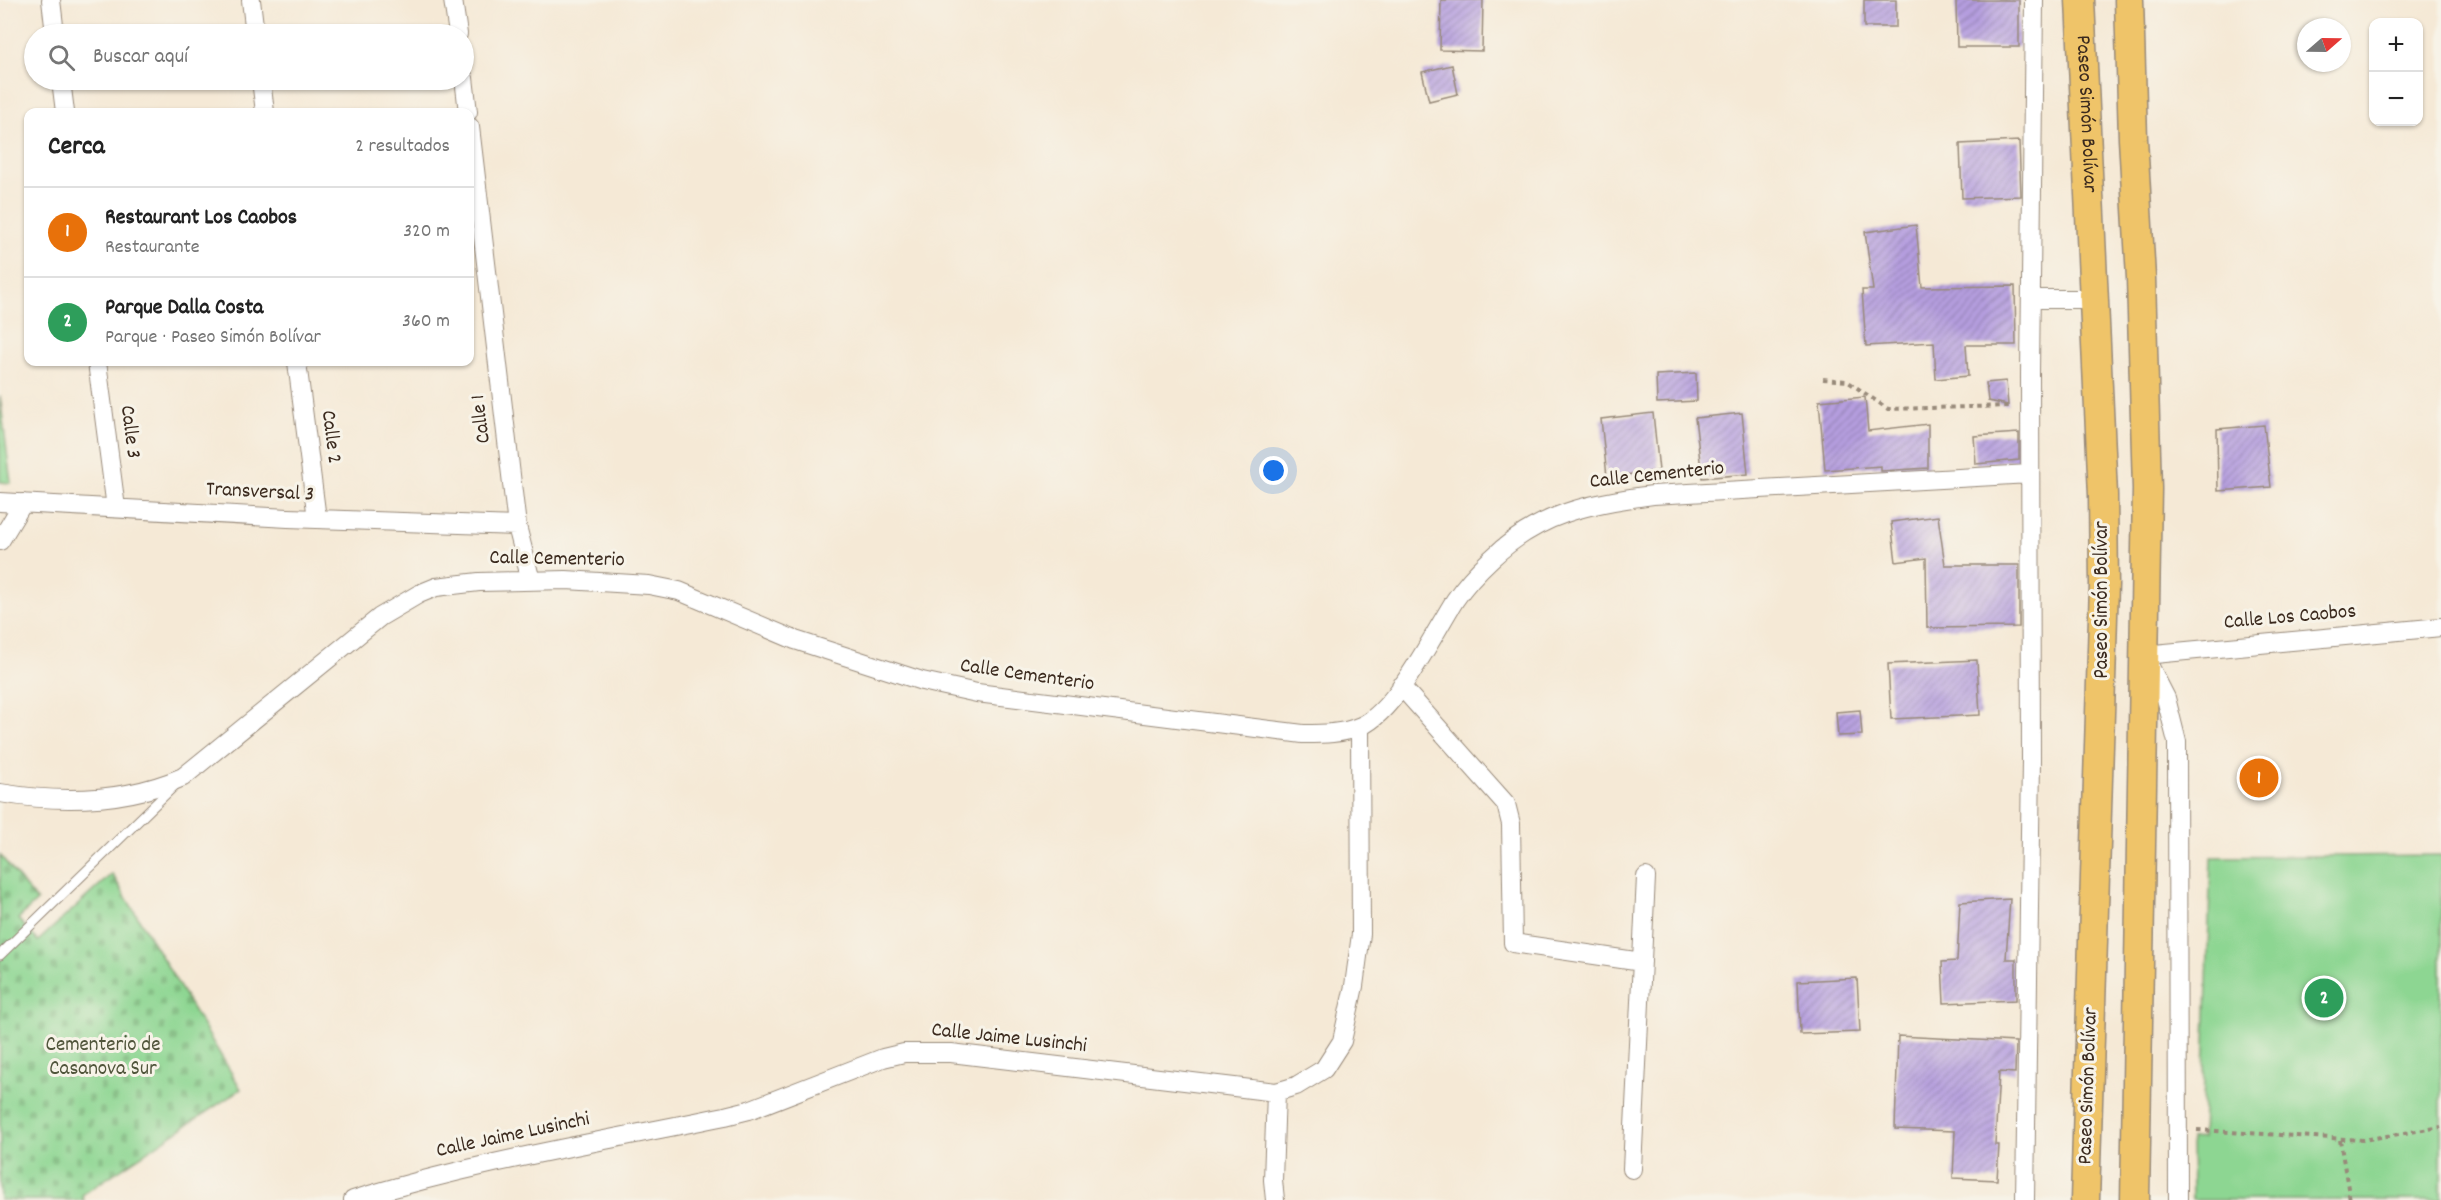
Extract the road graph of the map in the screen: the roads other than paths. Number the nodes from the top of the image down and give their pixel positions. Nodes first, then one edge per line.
1 (51, 0) edge
2 (251, 0) edge
3 (453, 0) edge
4 (2034, 0) edge
5 (2080, 0) edge
6 (2128, 0) edge
7 (54, 24) edge
8 (254, 24) edge
9 (457, 24) edge
10 (62, 90) edge
11 (262, 90) edge
12 (465, 90) edge
13 (64, 108) edge
14 (264, 108) edge
15 (468, 108) edge
16 (474, 161) edge
17 (2094, 298) junction
18 (2031, 299) junction
19 (98, 366) edge
20 (298, 366) edge
21 (2030, 474) junction
22 (0, 502) edge
23 (23, 503) junction
24 (116, 508) junction
25 (317, 519) junction
26 (517, 526) junction
27 (0, 541) edge
28 (531, 581) junction
29 (2441, 627) edge
30 (2144, 655) junction
31 (2103, 660) junction
32 (1401, 686) junction
33 (1360, 727) junction
34 (183, 777) junction
35 (0, 793) edge
36 (1646, 878) dead end
37 (0, 955) edge
38 (1642, 962) junction
39 (1276, 1092) junction
40 (1632, 1170) dead end
41 (353, 1200) edge
42 (1275, 1200) edge
43 (2025, 1200) edge
44 (2085, 1200) edge
45 (2134, 1200) edge
46 (2178, 1200) edge

1 - 7 street
2 - 8 street
3 - 9 street
4 - 18 street
5 - 17 main road, Paseo Simón Bolívar
6 - 30 main road, Paseo Simón Bolívar
10 - 13 street
11 - 14 street
12 - 15 street
16 - 26 street, Calle 1
17 - 18 street
17 - 31 main road, Paseo Simón Bolívar
18 - 21 street
19 - 24 street, Calle 3
20 - 25 street, Calle 2
21 - 32 street, Calle Cementerio
21 - 43 street
22 - 23 street, Transversal 3
23 - 24 street, Transversal 3
23 - 27 street
24 - 25 street, Transversal 3
25 - 26 street, Transversal 3
26 - 28 street, Calle 1
28 - 33 street, Calle Cementerio
28 - 34 street, Calle Cementerio
29 - 30 street, Calle Los Caobos
30 - 31 main road
30 - 45 main road, Paseo Simón Bolívar
30 - 46 street, Paseo Simón Bolívar
31 - 44 main road, Paseo Simón Bolívar
32 - 33 street, Calle Cementerio
32 - 38 street
33 - 39 street, Calle Jaime Lusinchi
34 - 35 street, Calle Cementerio
34 - 37 lane
36 - 38 street
38 - 40 street
39 - 41 street, Calle Jaime Lusinchi
39 - 42 street

